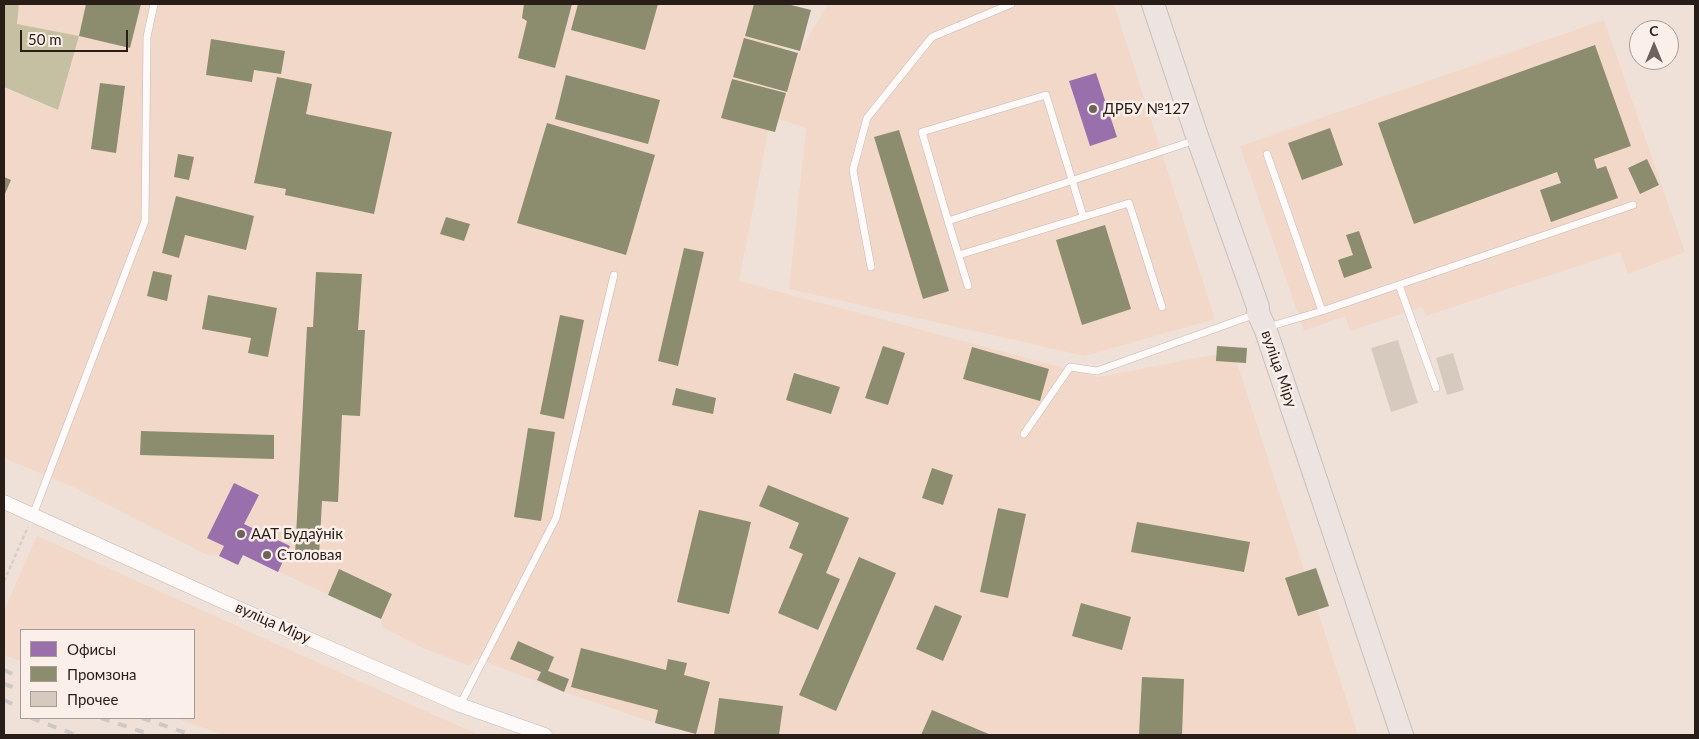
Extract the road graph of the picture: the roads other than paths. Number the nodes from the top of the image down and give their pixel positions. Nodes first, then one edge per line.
1 (154, 4) edge
2 (1011, 4) edge
3 (1153, 4) edge
4 (1198, 139) junction
5 (1267, 154) dead end
6 (1071, 182) junction
7 (1633, 205) dead end
8 (1083, 216) junction
9 (948, 221) junction
10 (959, 255) junction
11 (870, 267) dead end
12 (614, 276) dead end
13 (1399, 285) junction
14 (968, 286) dead end
15 (1162, 307) dead end
16 (1322, 311) junction
17 (1262, 320) junction
18 (1436, 388) dead end
19 (1024, 434) dead end
20 (4, 502) edge
21 (33, 515) junction
22 (460, 705) junction
23 (545, 735) edge
24 (1402, 735) edge

1 - 21 lane
2 - 11 lane
3 - 4 main road, вуліца Міру
4 - 6 lane
4 - 17 main road, вуліца Міру
5 - 16 lane
6 - 8 lane
6 - 9 lane
6 - 9 lane
7 - 13 lane
8 - 10 lane
8 - 15 lane
9 - 10 lane
10 - 14 lane
12 - 22 lane
13 - 16 lane
13 - 18 lane
16 - 17 lane
17 - 19 lane
17 - 24 main road, вуліца Міру
20 - 21 street, вуліца Міру
21 - 22 street, вуліца Міру
22 - 23 street, вуліца Міру

